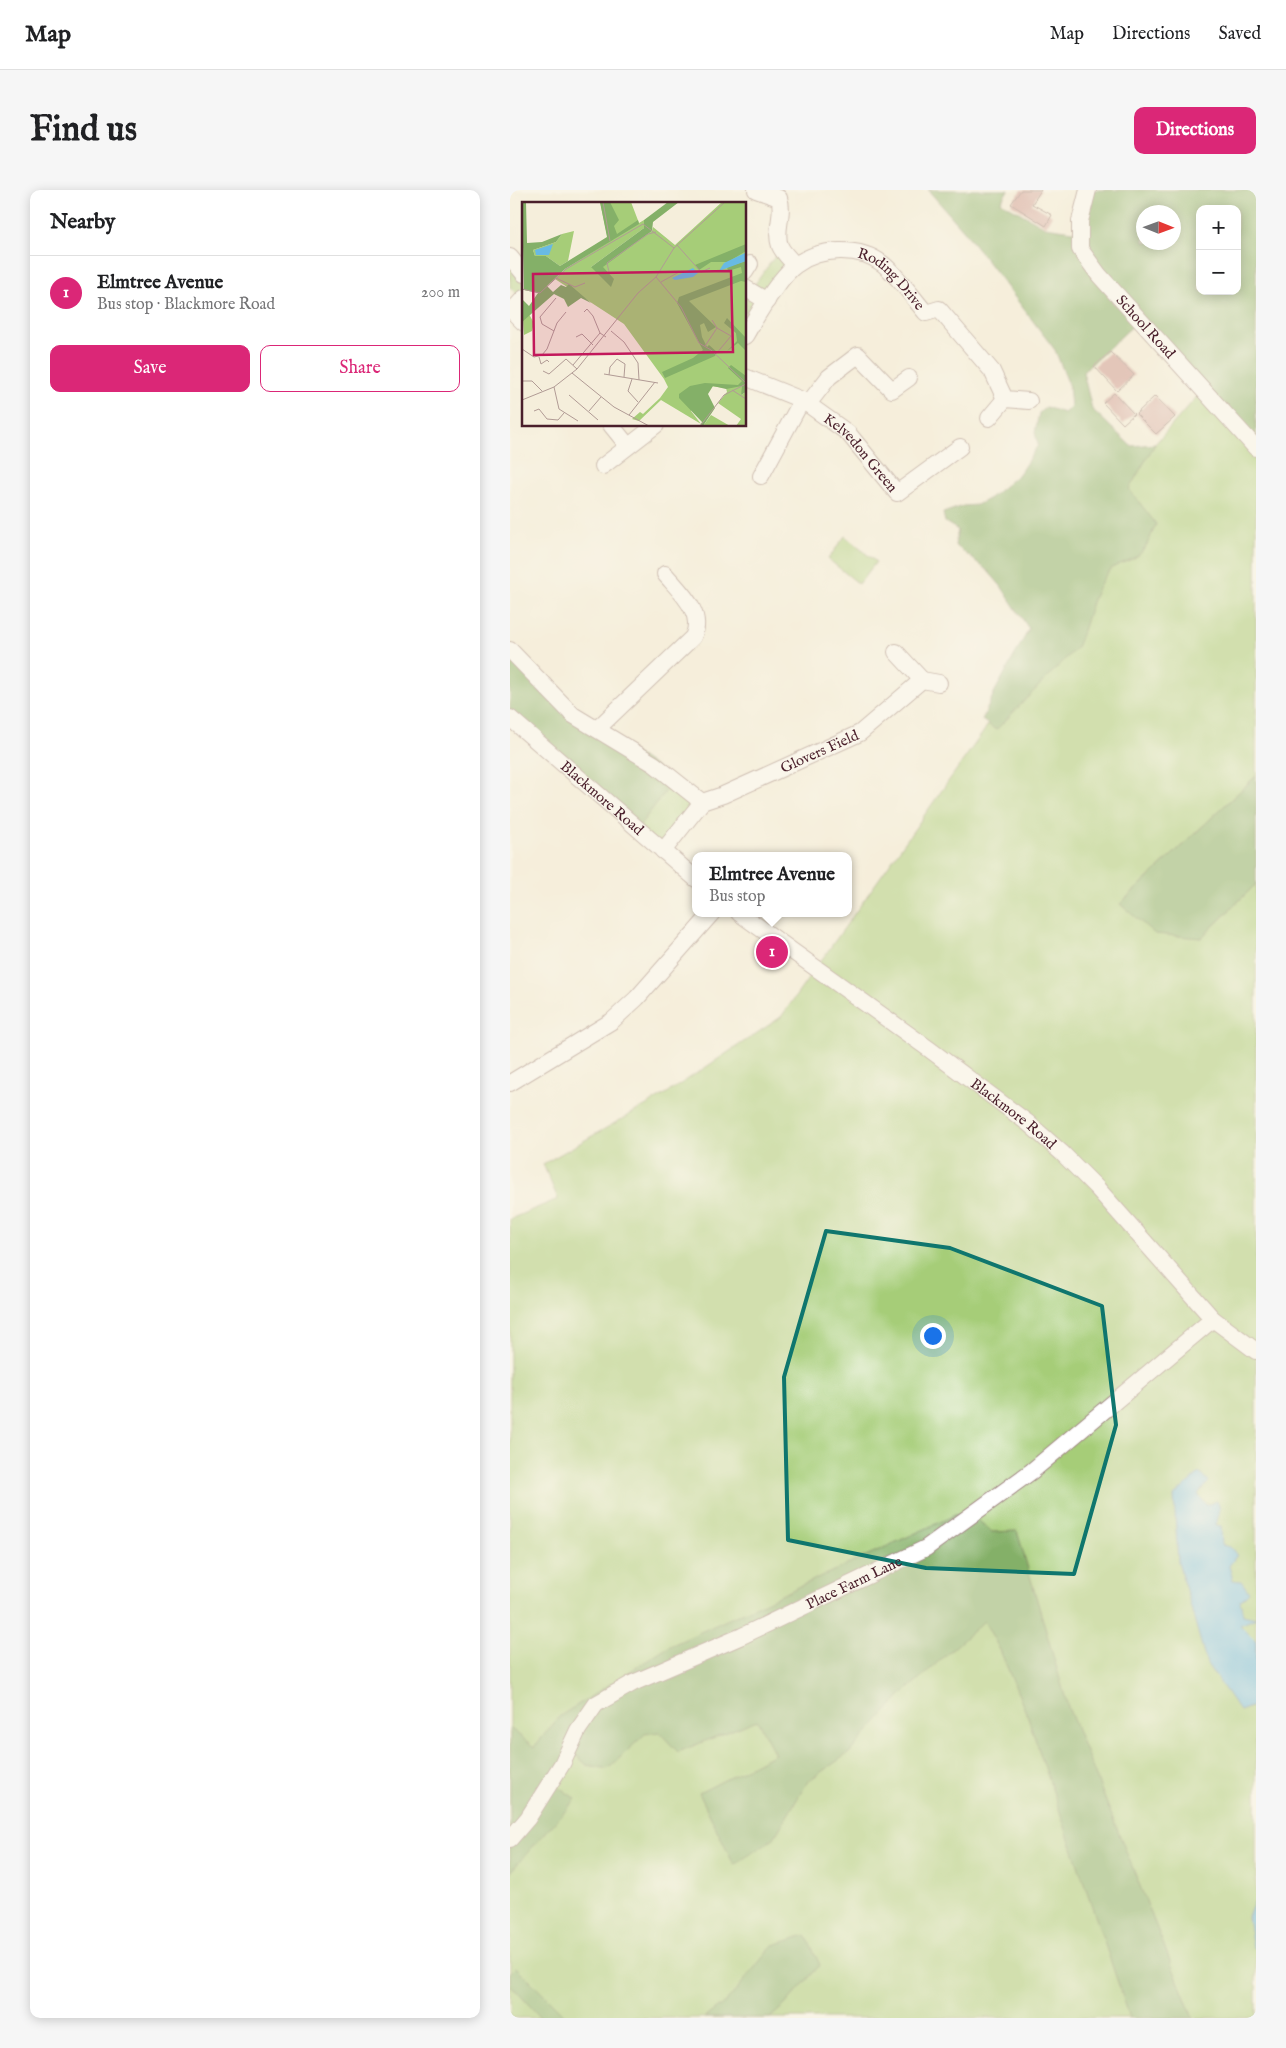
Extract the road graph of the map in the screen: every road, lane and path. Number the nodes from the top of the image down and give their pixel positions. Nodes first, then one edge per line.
1 (756, 190) edge
2 (1088, 190) edge
3 (510, 258) edge
4 (795, 265) junction
5 (522, 272) edge
6 (746, 289) edge
7 (522, 300) edge
8 (767, 301) junction
9 (522, 322) edge
10 (746, 334) edge
11 (746, 377) edge
12 (909, 378) dead end
13 (1005, 399) junction
14 (1029, 401) dead end
15 (805, 402) junction
16 (989, 418) dead end
17 (612, 426) edge
18 (655, 426) edge
19 (628, 446) junction
20 (960, 447) dead end
21 (1256, 448) edge
22 (603, 466) dead end
23 (761, 476) dead end
24 (665, 574) dead end
25 (510, 650) edge
26 (896, 652) dead end
27 (922, 680) junction
28 (939, 683) dead end
29 (510, 718) edge
30 (597, 730) junction
31 (702, 802) junction
32 (663, 851) junction
33 (692, 876) edge
34 (708, 917) edge
35 (744, 917) edge
36 (510, 1083) edge
37 (1212, 1319) junction
38 (1256, 1351) edge
39 (510, 1839) edge

1 - 4 street
2 - 21 street, School Road
3 - 5 street
4 - 8 street, Roding Drive
4 - 13 street, Roding Drive
6 - 8 street
7 - 9 street
8 - 10 street, Roding Drive
11 - 15 street, Kelvedon Green
12 - 15 street, Kelvedon Green
13 - 14 street
13 - 16 street
15 - 20 street, Kelvedon Green
15 - 23 street, Kelvedon Green
17 - 19 street
18 - 19 street
19 - 22 street
24 - 30 street
25 - 30 street
26 - 27 street
27 - 28 street
27 - 31 street, Glovers Field
29 - 32 street, Blackmore Road
30 - 31 street
31 - 32 street
32 - 33 street, Blackmore Road
34 - 36 street
35 - 37 street, Blackmore Road
37 - 38 street, Blackmore Road
37 - 39 street, Place Farm Lane

